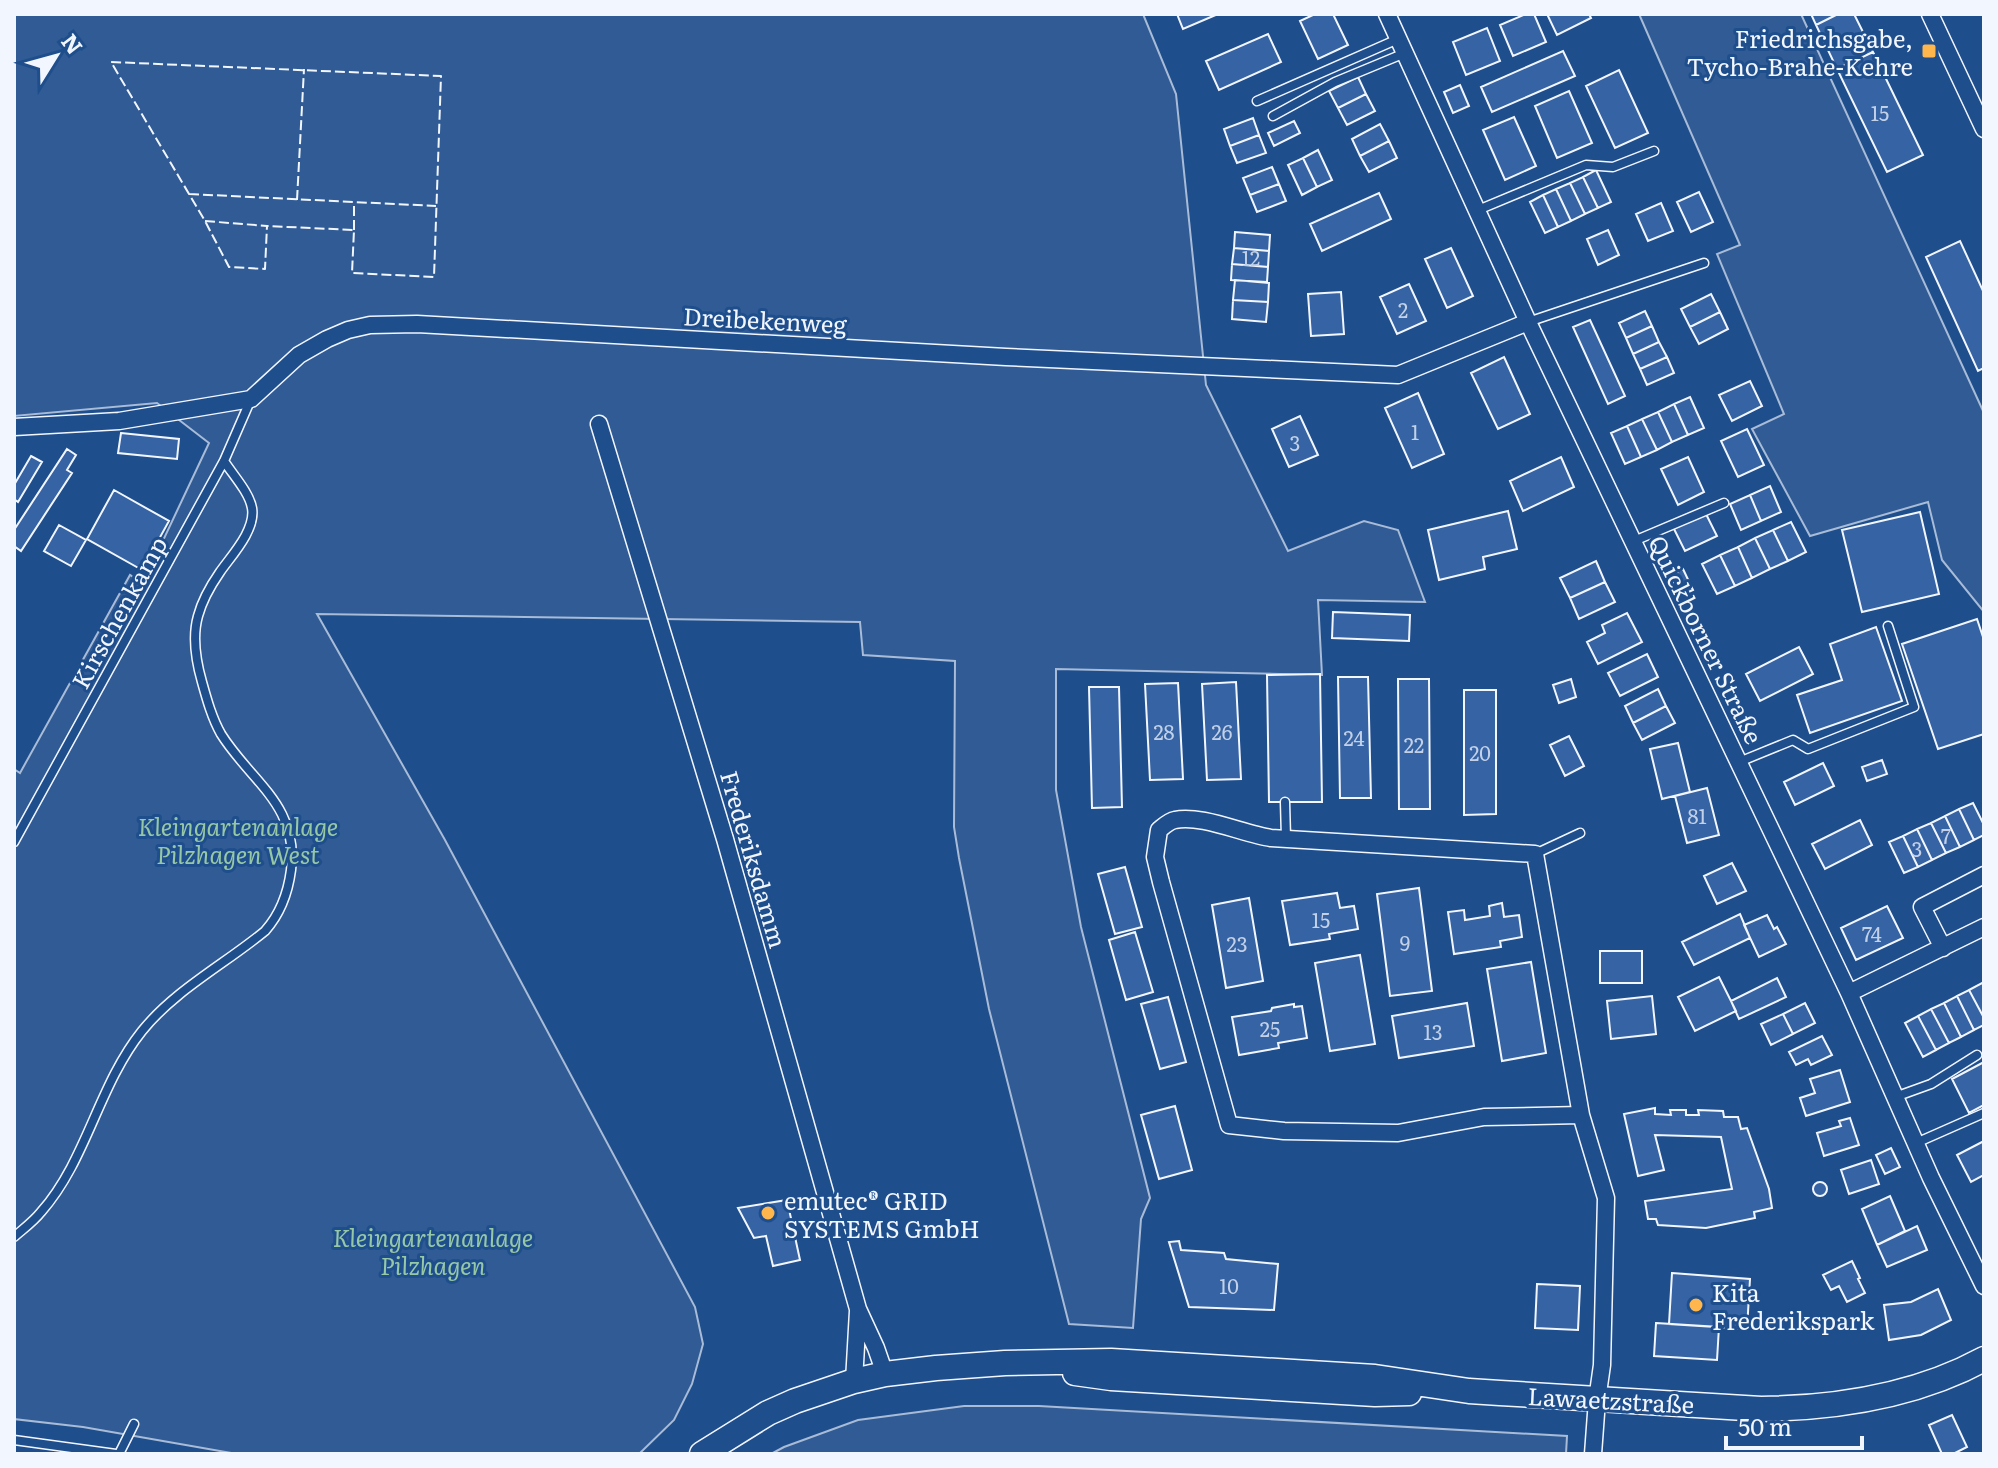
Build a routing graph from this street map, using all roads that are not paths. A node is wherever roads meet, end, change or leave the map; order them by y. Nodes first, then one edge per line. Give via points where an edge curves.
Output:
1 (1387, 14) edge
2 (1930, 14) edge
3 (1401, 46) junction
4 (1257, 101) dead end
5 (1273, 116) dead end
6 (1984, 129) edge
7 (1654, 151) dead end
8 (1477, 211) junction
9 (1704, 263) dead end
10 (1528, 322) junction
11 (251, 399) junction
12 (599, 424) dead end
13 (14, 427) edge
14 (224, 461) junction
15 (1724, 503) dead end
16 (1634, 541) junction
17 (1888, 626) dead end
18 (1739, 762) junction
19 (1285, 802) dead end
20 (1580, 833) dead end
21 (1286, 839) junction
22 (14, 842) edge
23 (1535, 854) junction
24 (1984, 875) edge
25 (1984, 927) edge
26 (1943, 948) junction
27 (1849, 993) junction
28 (1977, 1055) dead end
29 (1895, 1097) junction
30 (1984, 1113) edge
31 (1581, 1115) junction
32 (1915, 1144) junction
33 (14, 1237) edge
34 (1984, 1286) edge
35 (858, 1309) junction
36 (1984, 1359) edge
37 (885, 1374) junction
38 (854, 1381) junction
39 (1597, 1400) junction
40 (134, 1424) dead end
41 (14, 1440) edge
42 (118, 1454) edge
43 (702, 1454) edge
44 (1593, 1454) edge

1 - 3 street, Quickborner Straße
2 - 6 street
3 - 4 lane
3 - 5 lane
3 - 8 street, Quickborner Straße
7 - 8 lane via 1613,167 1586,165
8 - 10 street, Quickborner Straße
9 - 10 lane
10 - 11 street, Dreibekenweg via 1398,375 370,325 299,355
10 - 16 street, Quickborner Straße
11 - 13 street via 119,421
11 - 14 lane, Kirschenkamp
12 - 35 street, Frederiksdamm via 725,839
14 - 22 lane, Kirschenkamp
14 - 33 lane via 252,506 253,517 198,613 197,659 218,727 272,798 292,837 286,896 265,931 142,1031 110,1081 63,1181
15 - 16 lane
16 - 18 street, Quickborner Straße
17 - 18 lane via 1914,707 1808,749 1793,740
18 - 27 street, Quickborner Straße
19 - 21 lane
20 - 23 lane
21 - 23 street
21 - 31 street via 1254,836 1192,818 1171,820 1159,830 1155,857 1229,1125 1398,1133 1484,1117
23 - 31 street
24 - 26 street via 1922,907
25 - 26 street
26 - 27 street
27 - 29 street, Quickborner Straße
28 - 29 lane via 1931,1084
29 - 32 street, Quickborner Straße
30 - 32 lane
31 - 39 street via 1606,1198
32 - 34 street, Quickborner Straße
35 - 37 street, Frederiksdamm
35 - 38 street, Frederiksdamm
36 - 39 street, Lawaetzstraße via 1938,1380 1833,1405 1761,1409
37 - 38 street, Lawaetzstraße
37 - 39 street, Lawaetzstraße via 1005,1363 1111,1378 1375,1394 1469,1391
38 - 43 street, Lawaetzstraße via 768,1413
39 - 44 street
40 - 42 lane
41 - 42 lane

